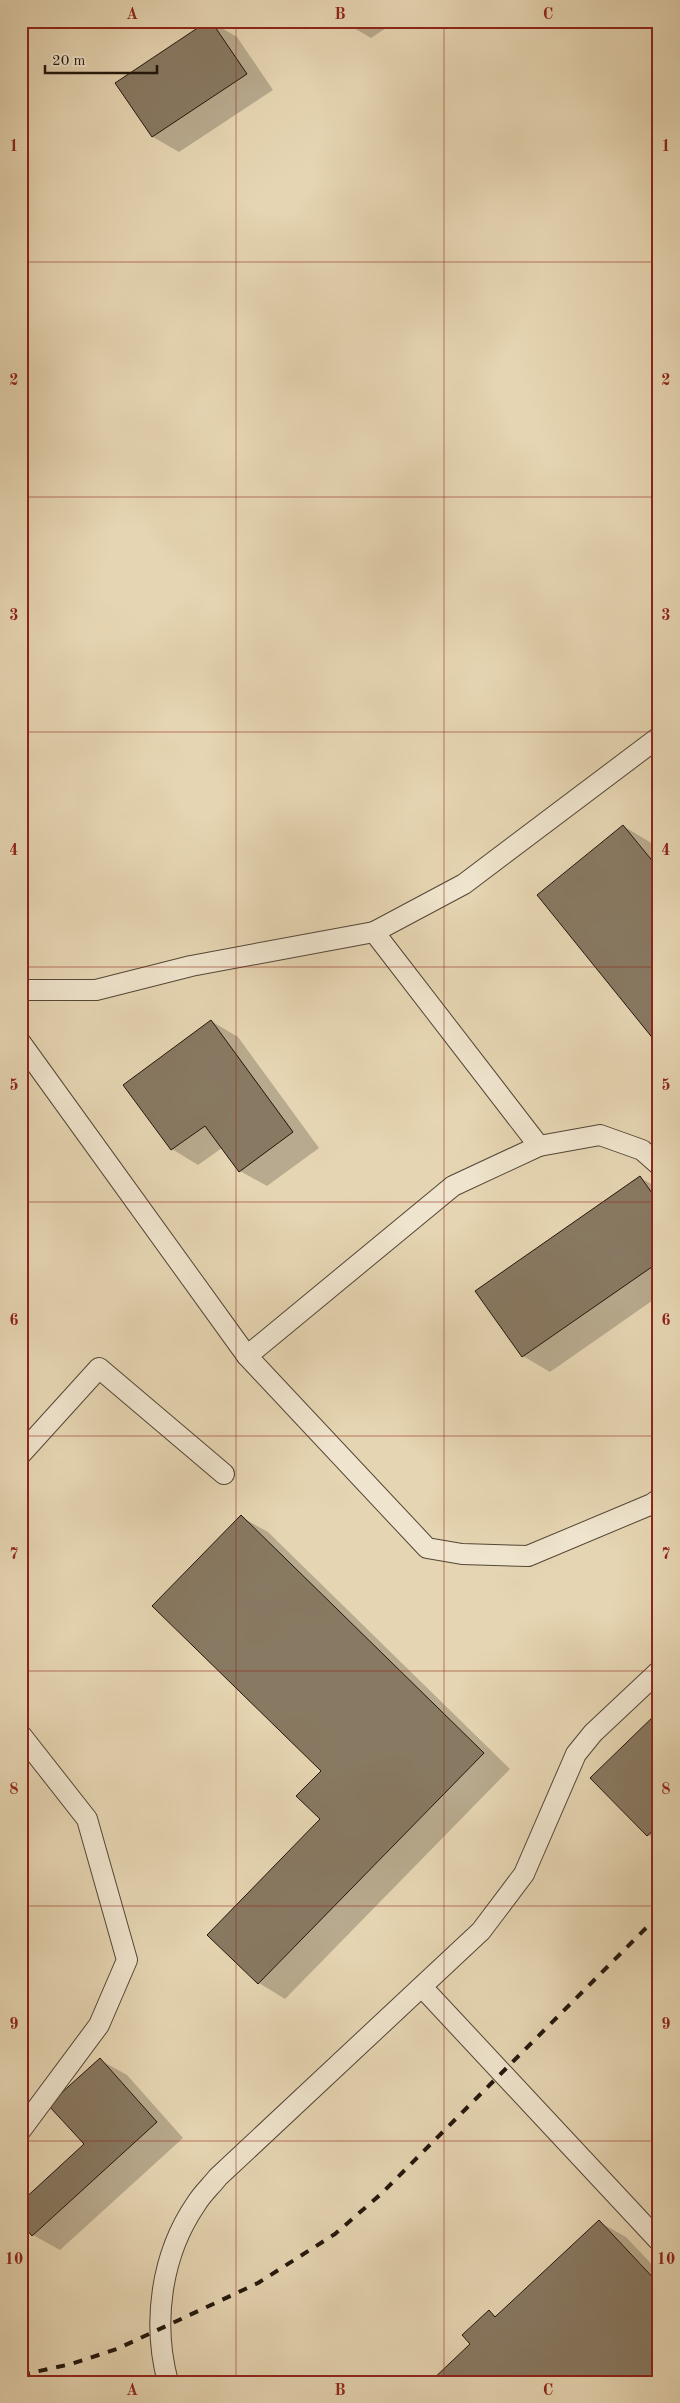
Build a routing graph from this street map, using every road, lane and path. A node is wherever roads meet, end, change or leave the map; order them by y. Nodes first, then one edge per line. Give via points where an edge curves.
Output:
1 (659, 737) edge
2 (374, 932) junction
3 (21, 990) edge
4 (21, 1043) edge
5 (539, 1146) junction
6 (659, 1165) edge
7 (247, 1356) junction
8 (21, 1454) edge
9 (224, 1474) dead end
10 (659, 1498) edge
11 (659, 1671) edge
12 (21, 1735) edge
13 (422, 1987) junction
14 (21, 2130) edge
15 (659, 2241) edge
16 (168, 2382) edge

1 - 2 lane via 464,884
2 - 3 lane via 191,966 96,990
2 - 5 lane
4 - 7 lane
5 - 6 lane via 600,1135 642,1150
5 - 7 lane via 453,1186
7 - 10 lane via 427,1548 462,1554 528,1556 652,1504
8 - 9 lane via 99,1368
11 - 13 lane via 593,1733 576,1754 524,1874 481,1931
12 - 14 lane via 87,1819 127,1960 99,2025
13 - 15 lane
13 - 16 lane via 218,2177 196,2203 182,2227 162,2292 159,2330

